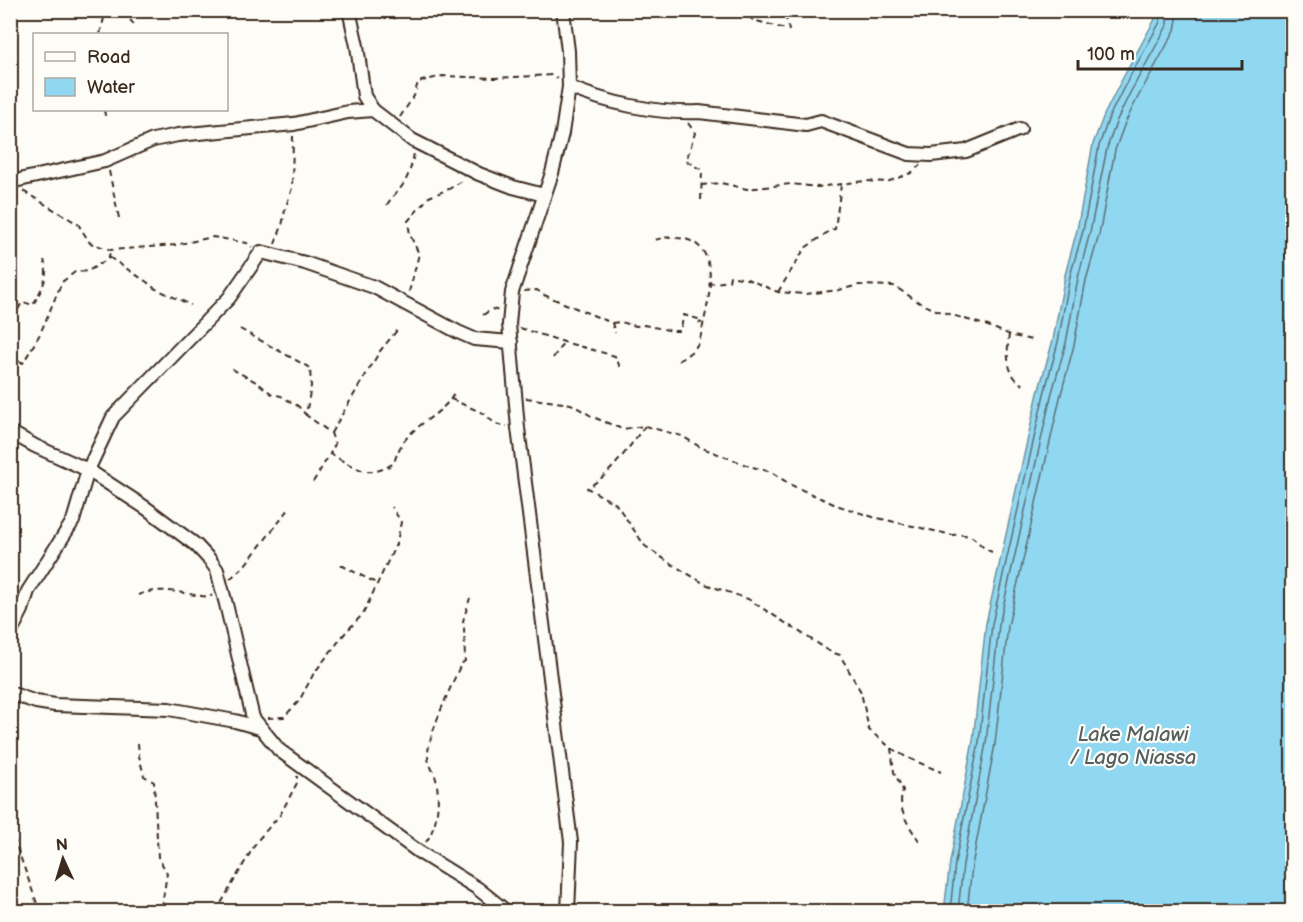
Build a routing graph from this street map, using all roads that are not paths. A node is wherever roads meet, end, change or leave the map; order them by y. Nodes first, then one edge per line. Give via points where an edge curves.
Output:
1 (349, 10) edge
2 (563, 10) edge
3 (569, 87) junction
4 (373, 110) junction
5 (1020, 129) dead end
6 (15, 185) edge
7 (544, 195) junction
8 (511, 342) junction
9 (10, 432) edge
10 (88, 470) junction
11 (10, 634) edge
12 (16, 694) edge
13 (257, 723) junction
14 (507, 912) edge
15 (568, 912) edge

1 - 4 street via 363,96
2 - 3 street
3 - 5 street via 601,99 681,113 806,125 821,121 909,154 966,151
3 - 7 street via 562,133
4 - 6 street via 348,111 294,124 153,140 105,161
4 - 7 street via 412,140 479,174
7 - 8 street via 512,292
8 - 10 street via 474,339 374,287 261,252 229,298 113,417
8 - 15 street via 518,428 571,842
9 - 10 street
10 - 11 street via 73,521 28,591
10 - 13 street via 196,545 217,570
12 - 13 street via 55,705 169,709
13 - 14 street via 279,750

